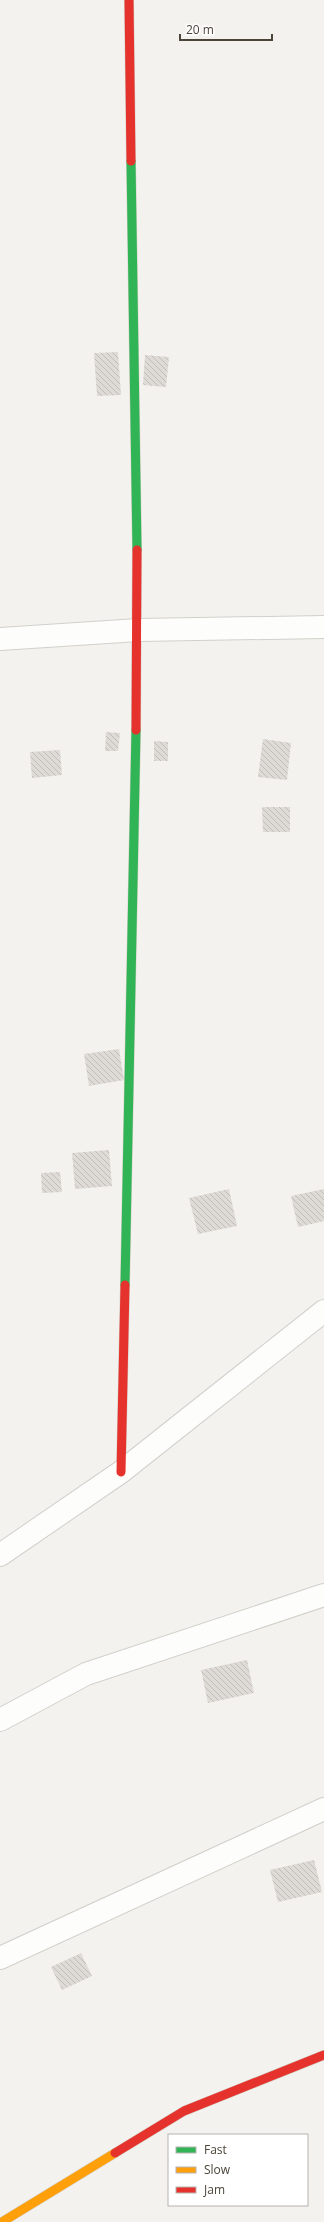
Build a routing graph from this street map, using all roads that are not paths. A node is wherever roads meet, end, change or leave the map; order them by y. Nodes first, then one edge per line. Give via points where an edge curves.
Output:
1 (129, 0) edge
2 (324, 628) edge
3 (138, 630) junction
4 (0, 639) edge
5 (324, 1311) edge
6 (121, 1472) junction
7 (0, 1555) edge
8 (324, 1595) edge
9 (0, 1720) edge
10 (324, 1809) edge
11 (0, 1958) edge
12 (324, 2055) edge
13 (2, 2222) edge

1 - 3 street
2 - 3 street
3 - 4 street
3 - 6 street
5 - 6 street
6 - 7 street
8 - 9 street via 86,1674
10 - 11 street
12 - 13 street via 184,2111

